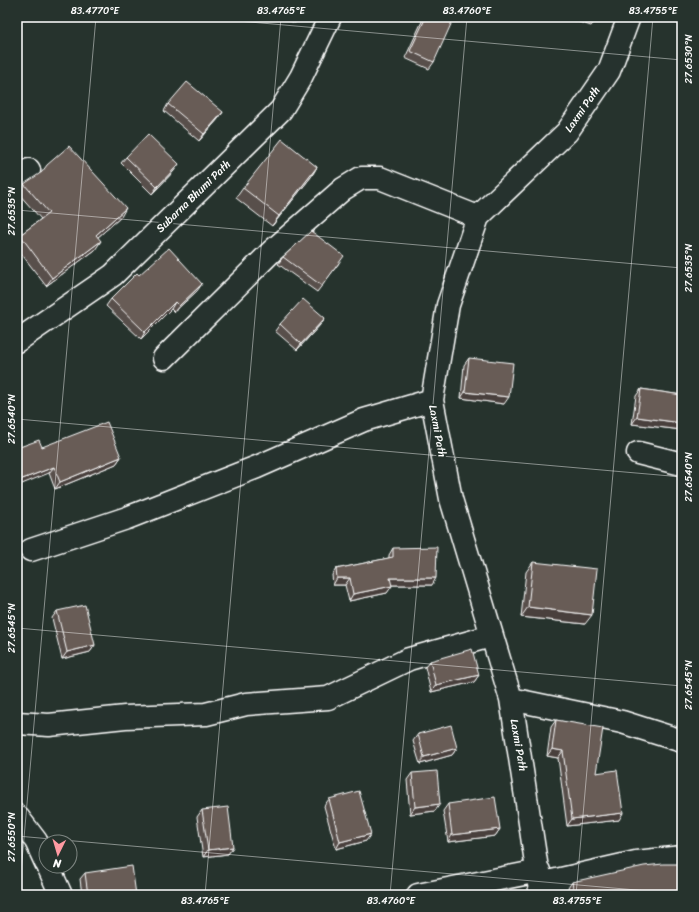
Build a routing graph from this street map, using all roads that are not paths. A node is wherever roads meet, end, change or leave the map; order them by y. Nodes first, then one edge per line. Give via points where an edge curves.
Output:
1 (330, 17) edge
2 (629, 17) edge
3 (478, 217) junction
4 (17, 341) edge
5 (164, 358) dead end
6 (432, 400) junction
7 (638, 453) dead end
8 (682, 464) edge
9 (31, 550) dead end
10 (491, 636) junction
11 (511, 699) junction
12 (17, 723) edge
13 (682, 741) edge
14 (17, 816) edge
15 (38, 845) edge
16 (682, 857) edge
17 (52, 874) edge
18 (540, 884) edge
19 (61, 895) edge
20 (418, 895) edge

1 - 4 street, Subarna Bhumi Path via 301,77 281,110 113,275
2 - 3 street, Laxmi Path via 609,71 567,132
3 - 5 street via 380,178 361,178 343,189 272,251
3 - 6 street, Laxmi Path via 448,305
6 - 9 street via 364,420 257,467 141,512
6 - 10 street, Laxmi Path via 452,499
7 - 8 street
10 - 11 street, Laxmi Path
10 - 12 street via 409,659 328,698 246,704 206,714 125,717 49,725
11 - 13 street via 622,722
11 - 18 street, Laxmi Path
14 - 15 street
16 - 18 street via 636,862
17 - 19 street
18 - 20 street

